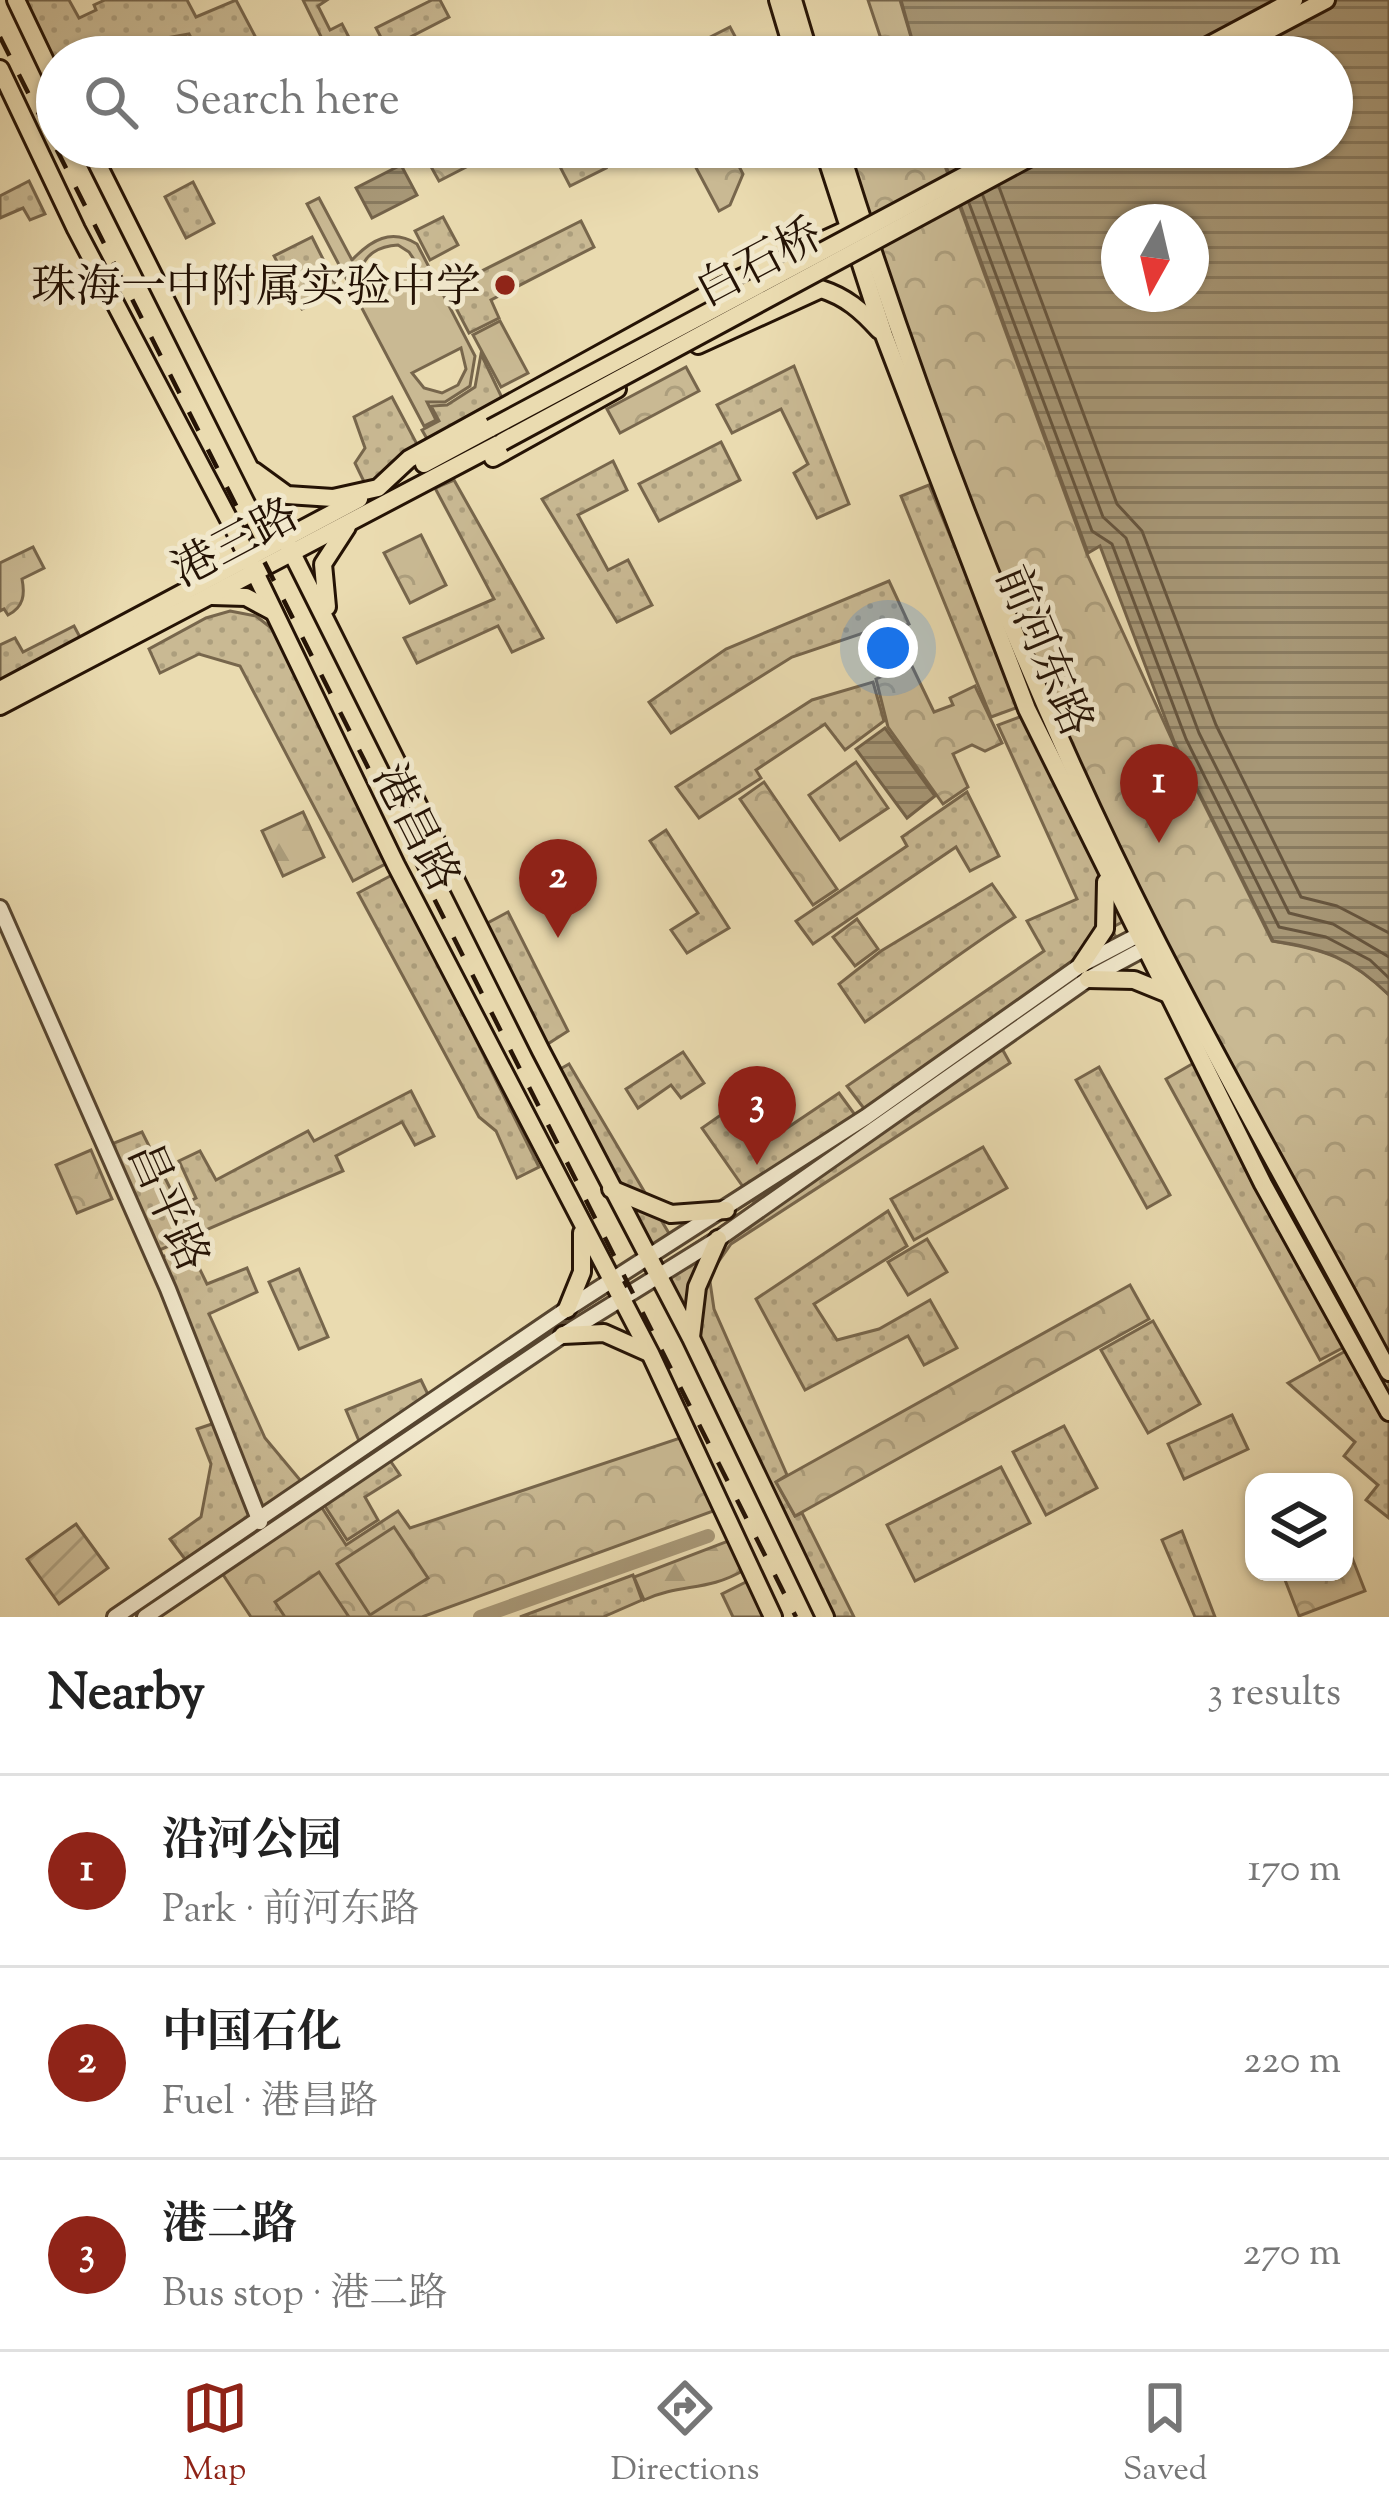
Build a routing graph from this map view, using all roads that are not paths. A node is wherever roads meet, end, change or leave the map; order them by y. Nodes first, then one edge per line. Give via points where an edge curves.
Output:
1 (16, 0) edge
2 (778, 0) edge
3 (793, 0) edge
4 (1294, 0) edge
5 (1326, 0) edge
6 (789, 36) edge
7 (804, 36) edge
8 (1226, 36) edge
9 (1258, 36) edge
10 (36, 42) edge
11 (0, 69) edge
12 (36, 145) edge
13 (47, 168) edge
14 (99, 168) edge
15 (829, 168) edge
16 (845, 168) edge
17 (980, 168) edge
18 (1009, 168) edge
19 (848, 229) junction
20 (884, 334) junction
21 (497, 435) junction
22 (250, 467) junction
23 (383, 495) junction
24 (355, 518) junction
25 (289, 545) junction
26 (251, 565) junction
27 (200, 600) junction
28 (274, 613) junction
29 (332, 632) junction
30 (0, 690) edge
31 (0, 706) edge
32 (1105, 869) junction
33 (0, 908) edge
34 (1147, 939) junction
35 (1084, 972) junction
36 (1167, 993) junction
37 (610, 1188) junction
38 (726, 1210) junction
39 (582, 1226) junction
40 (718, 1239) junction
41 (648, 1257) junction
42 (659, 1276) junction
43 (611, 1281) junction
44 (621, 1300) junction
45 (567, 1309) junction
46 (563, 1335) junction
47 (691, 1338) junction
48 (650, 1353) junction
49 (1389, 1372) edge
50 (1389, 1412) edge
51 (259, 1519) junction
52 (266, 1535) junction
53 (115, 1617) edge
54 (145, 1617) edge
55 (773, 1617) edge
56 (825, 1617) edge

1 - 10 main road
2 - 6 main road
3 - 7 main road
4 - 8 main road
5 - 9 main road
11 - 12 main road, 港昌路
13 - 26 main road, 港昌路
14 - 22 main road, 港昌路
15 - 19 main road, 前河东路
16 - 34 main road, 前河东路 via 932,425
17 - 21 main road, 白石桥, bridge
18 - 21 main road, 白石桥, bridge
19 - 20 main road, 前河东路
19 - 23 main road via 723,286 409,459
20 - 23 main road via 839,295 803,294 473,469
20 - 32 main road, 前河东路 via 1027,709
21 - 23 main road
22 - 23 main road via 287,495 310,500
22 - 25 main road, 港昌路
23 - 24 main road, 港三路
23 - 25 main road
24 - 25 main road, 港三路
24 - 29 main road via 323,564
25 - 26 main road, 港三路
25 - 29 main road, 港昌路
26 - 27 main road, 港三路
26 - 28 main road, 港昌路
26 - 30 main road
27 - 28 main road via 235,595
27 - 31 main road, 港三路
28 - 39 main road, 港昌路
29 - 37 main road, 港昌路
32 - 34 main road, 前河东路
32 - 35 main road via 1106,929
33 - 51 street, 昌平路
34 - 35 street
34 - 36 main road, 前河东路
34 - 49 main road, 前河东路
35 - 36 main road
35 - 38 street
35 - 40 street
36 - 50 main road, 前河东路
37 - 38 main road via 670,1214
37 - 41 main road, 港昌路
38 - 41 street
39 - 43 main road, 港昌路
39 - 45 main road via 582,1272
40 - 42 street
40 - 47 main road via 697,1287
41 - 42 main road, 港昌路
41 - 43 street
42 - 44 street
42 - 47 main road, 港昌路
43 - 44 main road, 港昌路
43 - 45 street
44 - 46 street
44 - 48 main road, 港昌路
45 - 51 street
46 - 48 main road via 604,1334
46 - 52 street
47 - 56 main road, 港昌路
48 - 55 main road, 港昌路
51 - 52 street, 昌平路
51 - 53 street
52 - 54 street

